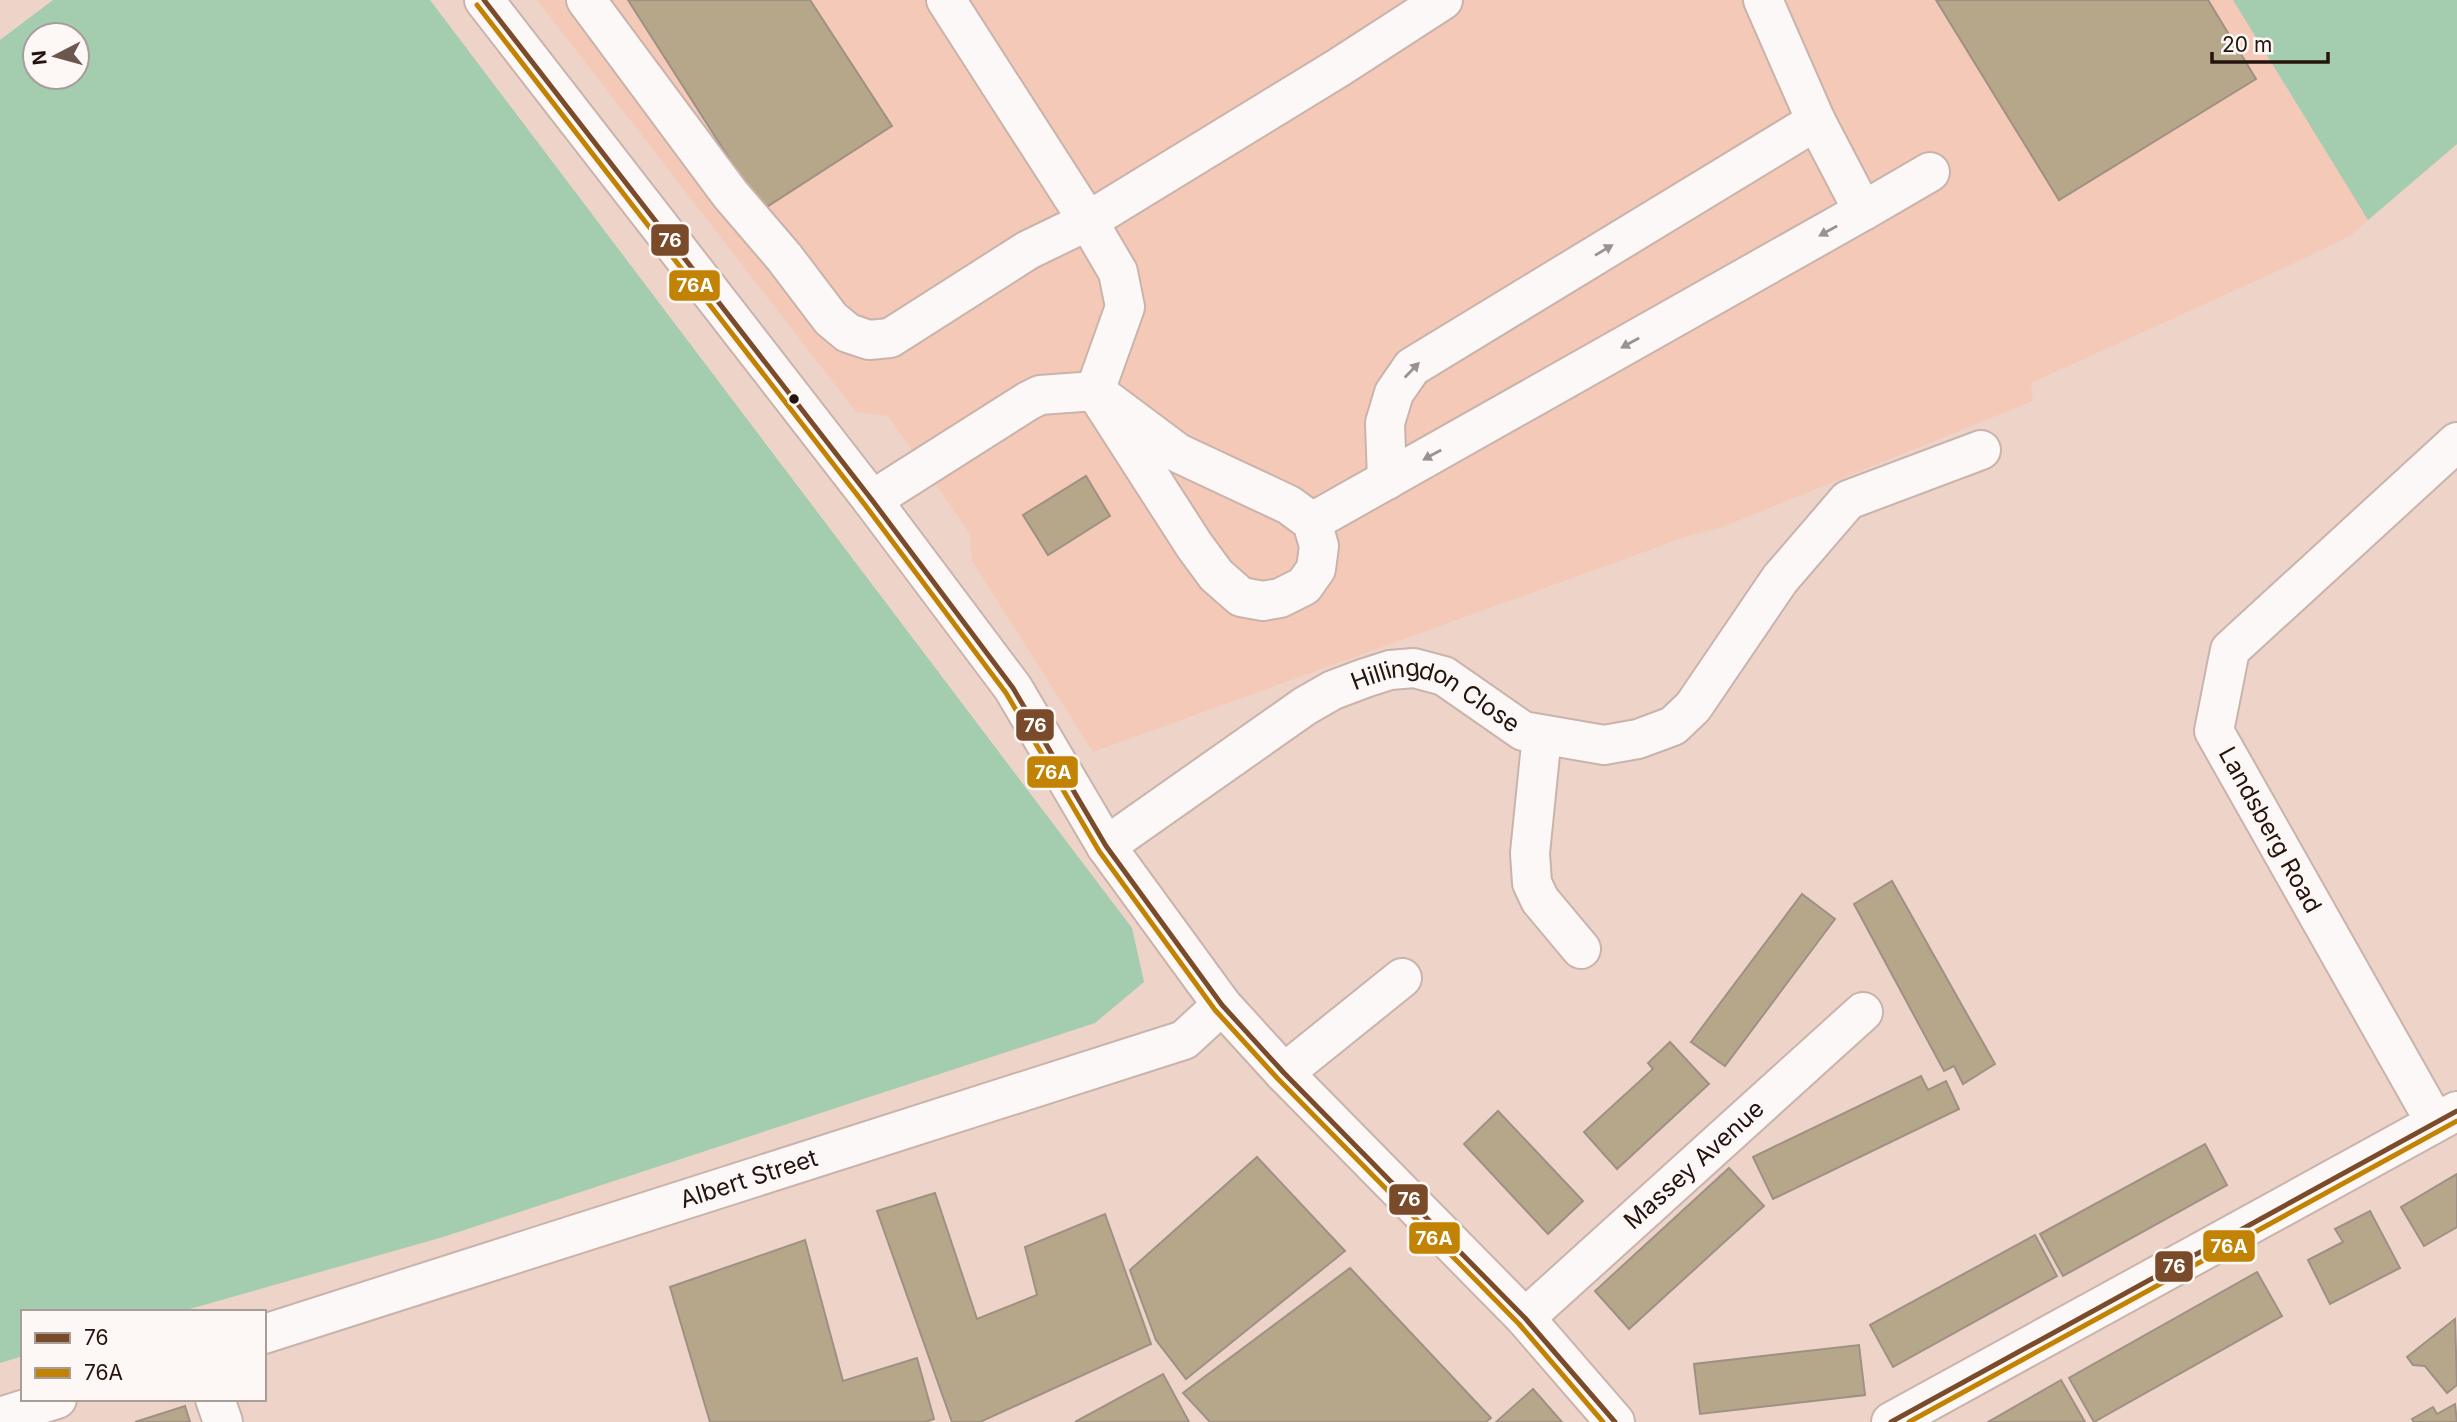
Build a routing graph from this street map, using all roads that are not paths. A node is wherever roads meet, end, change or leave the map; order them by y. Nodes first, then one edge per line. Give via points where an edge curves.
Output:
1 (484, 0) edge
2 (586, 0) edge
3 (946, 0) edge
4 (1443, 0) edge
5 (1763, 0) edge
6 (1816, 121) junction
7 (1930, 172) dead end
8 (1863, 211) junction
9 (1088, 221) junction
10 (1095, 391) junction
11 (1981, 450) dead end
12 (2452, 458) edge
13 (1387, 480) junction
14 (872, 499) junction
15 (1312, 522) junction
16 (1542, 735) junction
17 (1106, 846) junction
18 (1581, 949) dead end
19 (1402, 978) dead end
20 (1222, 1004) junction
21 (1863, 1012) dead end
22 (1284, 1073) junction
23 (2446, 1117) edge
24 (1525, 1318) junction
25 (266, 1333) edge
26 (51, 1401) edge
27 (216, 1401) edge
28 (0, 1417) edge
29 (223, 1422) edge
30 (1615, 1422) edge
31 (1891, 1422) edge

1 - 14 street
2 - 9 street via 730,194 831,319 848,333 869,340 890,338 1028,250
3 - 9 street
4 - 9 street
5 - 6 street
6 - 8 street
13 -> 6 street via 1385,423 1394,393 1412,367
7 - 8 street
8 -> 13 street
9 - 10 street via 1118,272 1125,307
10 - 14 street via 1040,395
10 - 15 street via 1178,453 1289,505
10 - 15 street via 1194,545 1216,575 1241,597 1263,601 1304,586 1316,569 1319,546
11 - 16 street, Hillingdon Close via 1849,500 1780,579 1693,707 1673,726 1604,745
12 - 23 street, Landsberg Road via 2230,650 2214,731
13 - 15 street
14 - 17 street via 1013,688
16 - 17 street, Hillingdon Close via 1523,731 1444,676 1414,668 1391,670 1333,690 1306,706
16 - 18 street via 1530,853 1532,883 1540,900
17 - 20 street
19 - 22 street
20 - 22 street
20 - 25 street, Albert Street via 1184,1040
21 - 24 street, Massey Avenue
22 - 24 street
23 - 31 street
24 - 30 street
26 - 28 street
27 - 29 street

